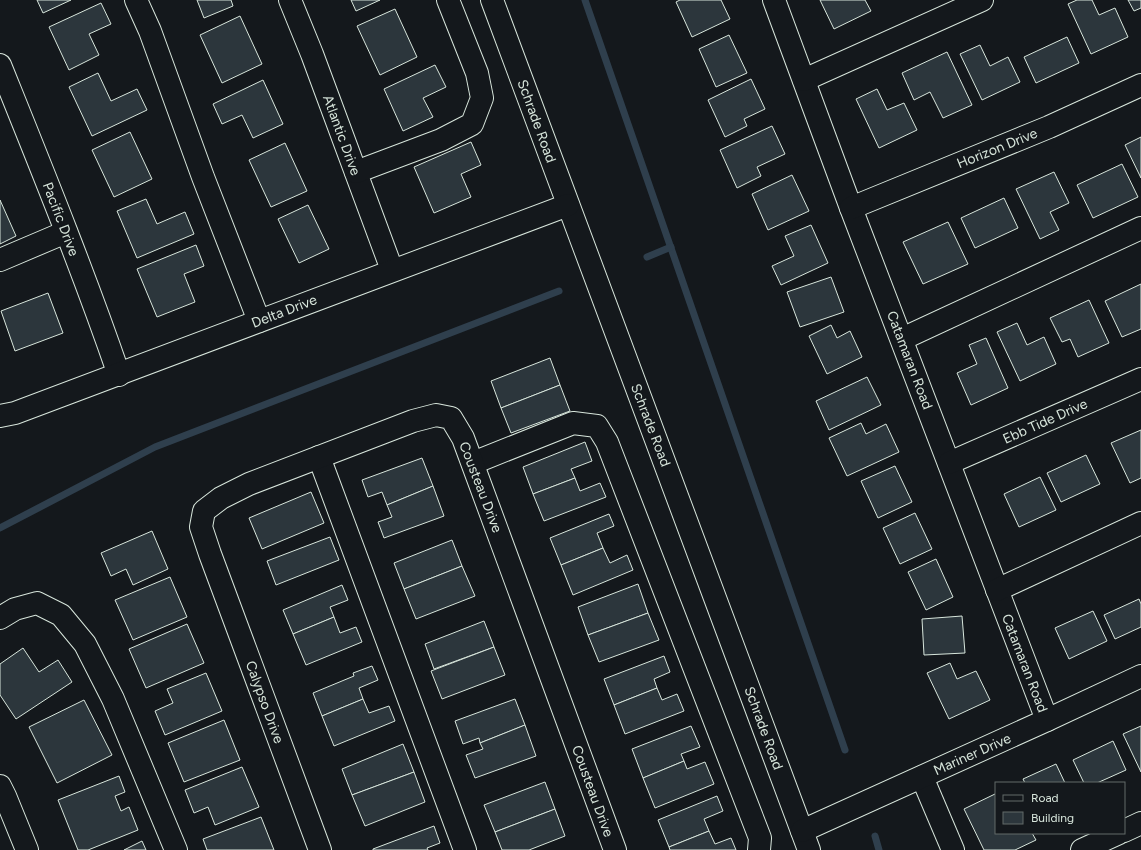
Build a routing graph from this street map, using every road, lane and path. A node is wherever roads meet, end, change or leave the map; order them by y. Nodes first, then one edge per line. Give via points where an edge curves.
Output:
1 (136, 0) edge
2 (290, 0) edge
3 (448, 0) edge
4 (492, 0) edge
5 (774, 0) edge
6 (982, 0) edge
7 (0, 64) edge
8 (804, 80) junction
9 (1141, 85) edge
10 (356, 172) junction
11 (568, 205) junction
12 (851, 208) junction
13 (1141, 228) edge
14 (66, 232) junction
15 (0, 260) edge
16 (392, 270) junction
17 (259, 321) junction
18 (902, 339) junction
19 (119, 374) junction
20 (1141, 379) edge
21 (0, 416) edge
22 (319, 457) junction
23 (472, 463) junction
24 (949, 463) junction
25 (1141, 524) edge
26 (210, 554) joint
27 (997, 590) junction
28 (0, 618) edge
29 (1141, 676) edge
30 (1047, 720) junction
31 (922, 777) junction
32 (0, 786) edge
33 (1141, 823) edge
34 (1125, 831) edge
35 (1117, 834) edge
36 (805, 841) edge
37 (27, 850) edge
38 (176, 850) edge
39 (320, 850) edge
40 (465, 850) edge
41 (615, 850) edge
42 (759, 850) edge
43 (953, 850) edge
44 (1082, 850) edge

1 - 17 street
2 - 10 street, Atlantic Drive
3 - 10 street via 477,73 482,98 472,124 441,140
4 - 11 street, Schrade Road
5 - 8 street, Catamaran Road
6 - 8 street
7 - 14 street, Pacific Drive
8 - 12 street, Catamaran Road
9 - 12 street, Horizon Drive
10 - 16 street, Atlantic Drive
11 - 16 street, Delta Drive
11 - 36 street, Schrade Road
12 - 18 street, Catamaran Road
13 - 18 street
14 - 15 street
14 - 19 street, Pacific Drive
16 - 17 street, Delta Drive
17 - 19 street, Delta Drive
18 - 24 street, Catamaran Road
19 - 21 street, Delta Drive
20 - 24 street, Ebb Tide Drive
22 - 23 street, Cousteau Drive via 413,421 436,415 450,418 463,438
22 - 26 street, Cousteau Drive via 235,491 204,511 201,527
22 - 40 street
23 - 41 street, Cousteau Drive
23 - 42 street via 573,423 597,426 607,442 758,831
24 - 27 street, Catamaran Road
25 - 27 street
26 - 39 street, Calypso Drive
27 - 30 street, Catamaran Road
28 - 38 street via 14,609 37,603 61,615 85,644 113,699
29 - 30 street, Mariner Drive
30 - 31 street, Mariner Drive
31 - 36 street, Mariner Drive
31 - 43 street
32 - 37 street
33 - 34 street
35 - 44 street

